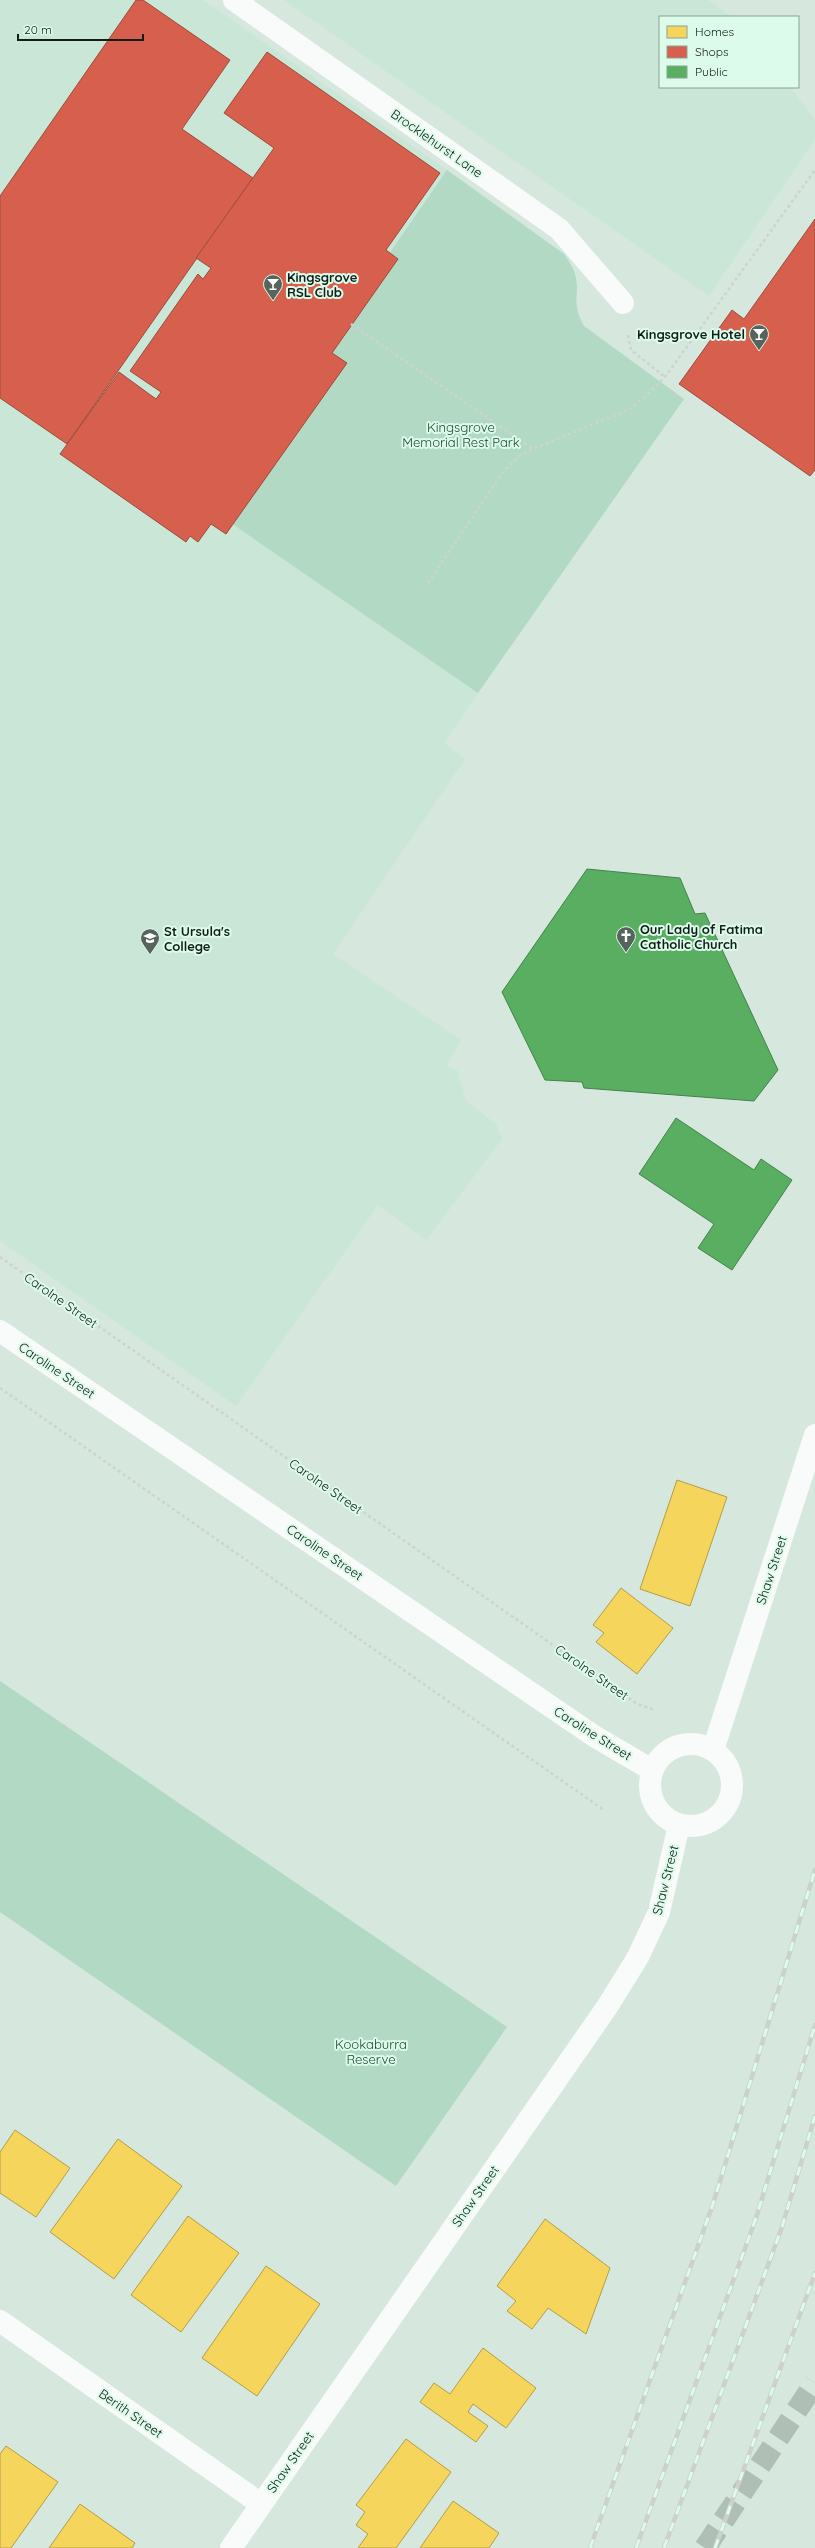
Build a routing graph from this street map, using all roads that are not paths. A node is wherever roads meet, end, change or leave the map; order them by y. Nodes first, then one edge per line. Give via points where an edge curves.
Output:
1 (234, 0) edge
2 (623, 303) road end
3 (0, 1330) edge
4 (815, 1435) edge
5 (713, 1750) junction
6 (652, 1770) junction
7 (679, 1825) junction
8 (0, 2321) edge
9 (261, 2504) junction
10 (231, 2548) edge

1 - 2 street, Brocklehurst Lane via 560,229
3 - 6 street, Caroline Street via 594,1736
4 - 5 street, Shaw Street
5 - 6 street via 696,1744 678,1746 667,1751
5 - 7 street via 723,1759 732,1783 731,1796 726,1808 705,1824
6 - 7 street via 649,1783 654,1803 666,1819
7 - 9 street, Shaw Street via 659,1912 638,1957 611,2001
8 - 9 street, Berith Street
9 - 10 street, Shaw Street

